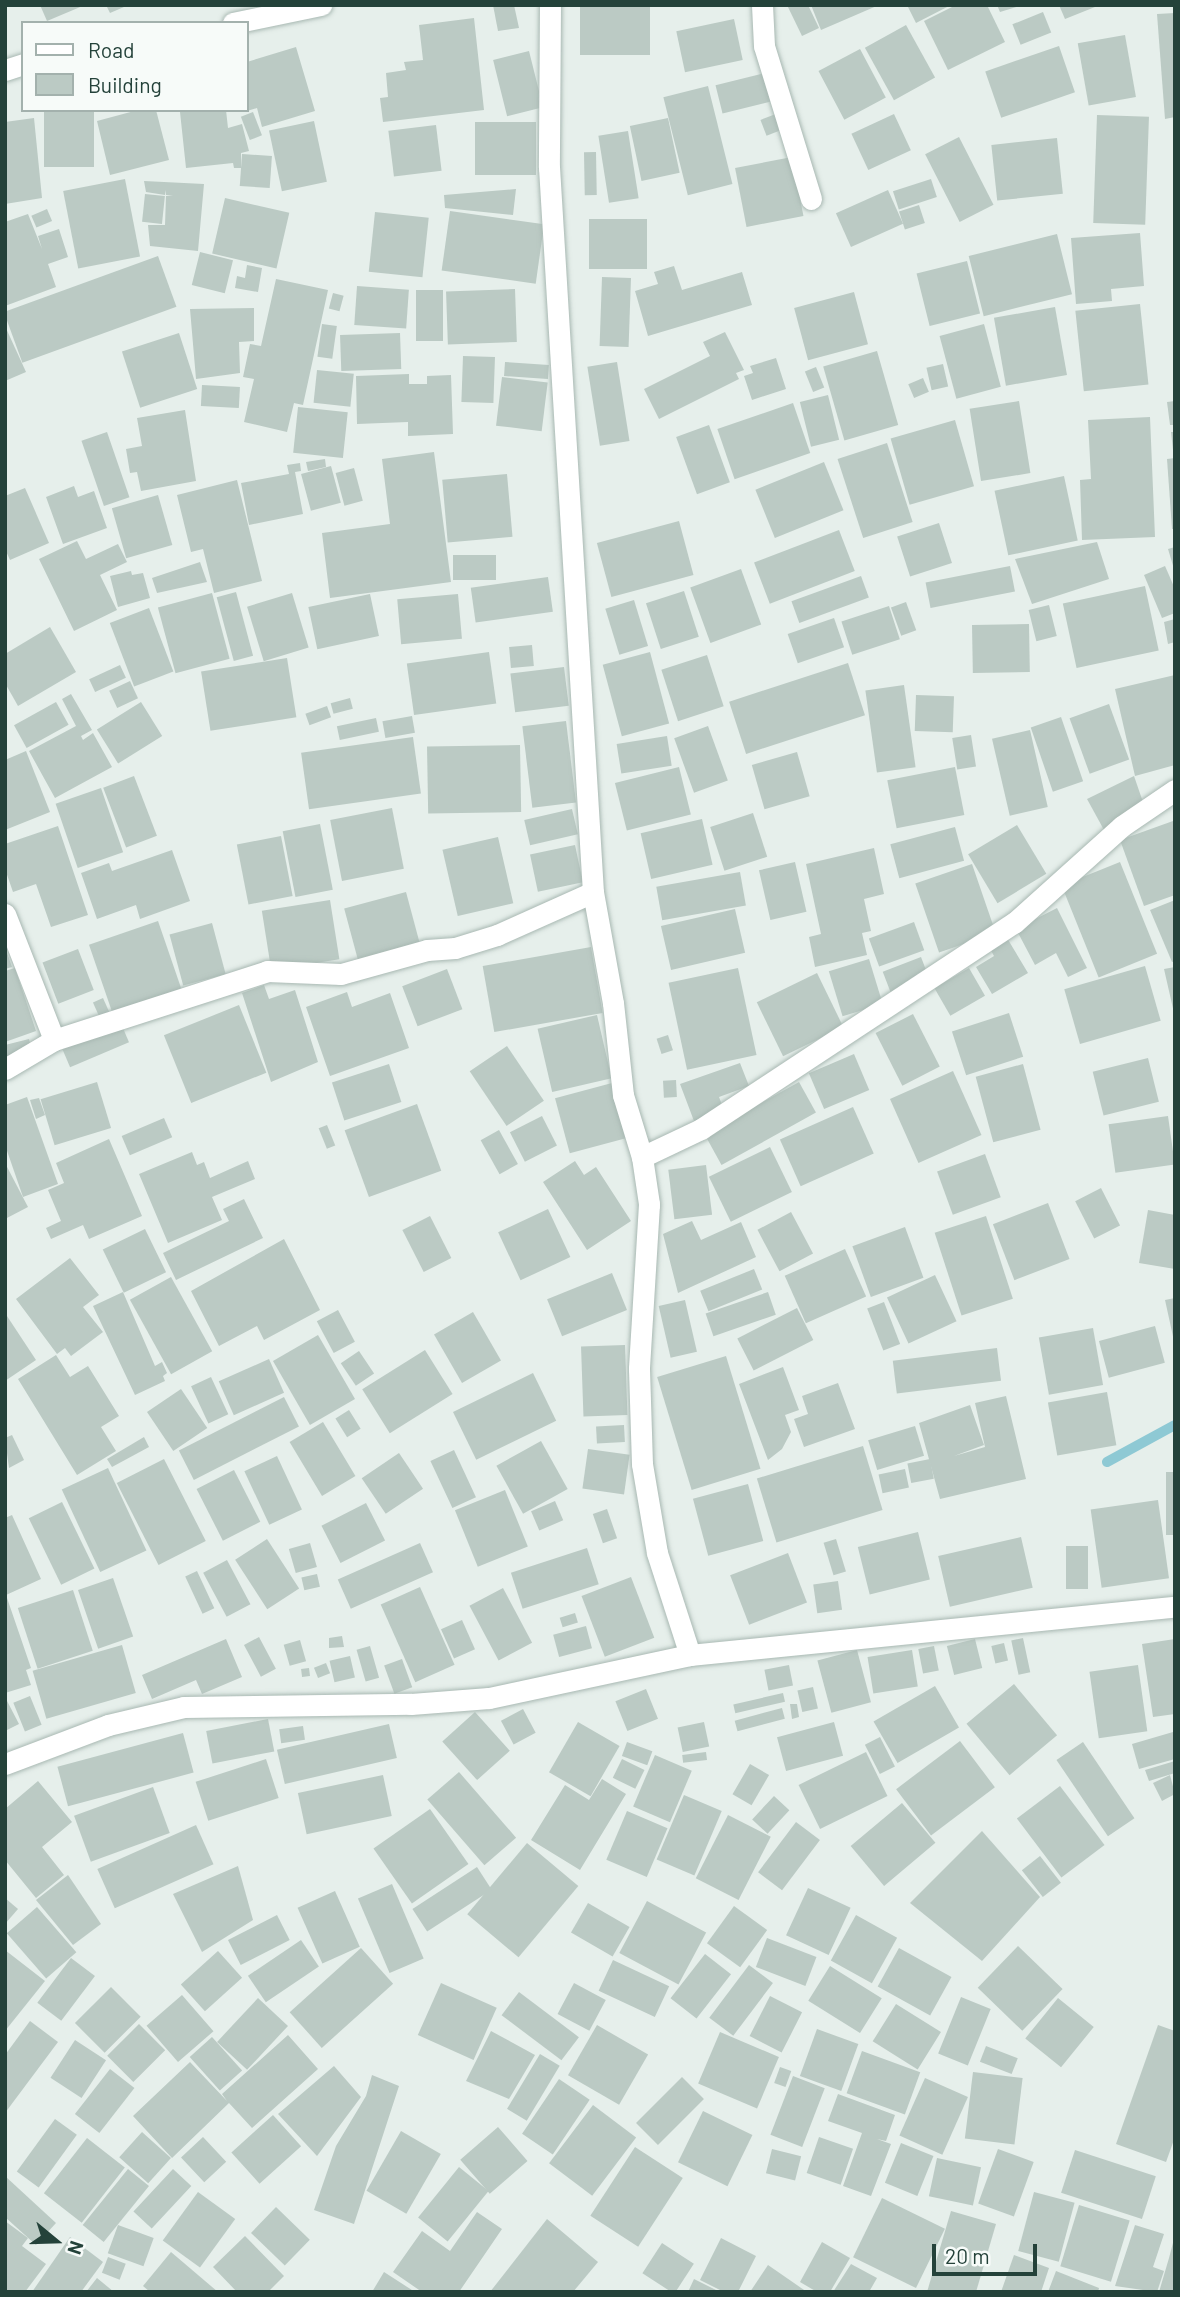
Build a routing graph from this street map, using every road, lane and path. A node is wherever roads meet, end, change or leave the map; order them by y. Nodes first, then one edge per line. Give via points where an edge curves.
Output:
1 (321, 5) edge
2 (550, 5) edge
3 (762, 5) edge
4 (243, 21) edge
5 (811, 199) dead end
6 (1175, 790) edge
7 (593, 892) junction
8 (5, 914) edge
9 (54, 1040) junction
10 (5, 1069) edge
11 (642, 1157) junction
12 (1175, 1607) edge
13 (690, 1655) junction
14 (5, 1764) edge

1 - 4 street
2 - 7 street via 549,167
3 - 5 street via 764,46
6 - 11 street via 1122,826 1014,923 701,1129
7 - 9 street via 497,935 455,948 427,950 341,974 267,971
7 - 11 street via 613,1003 623,1095
8 - 9 street
9 - 10 street
11 - 13 street via 649,1204 639,1369 642,1464 657,1553
12 - 13 street
13 - 14 street via 489,1698 411,1704 184,1707 108,1725

